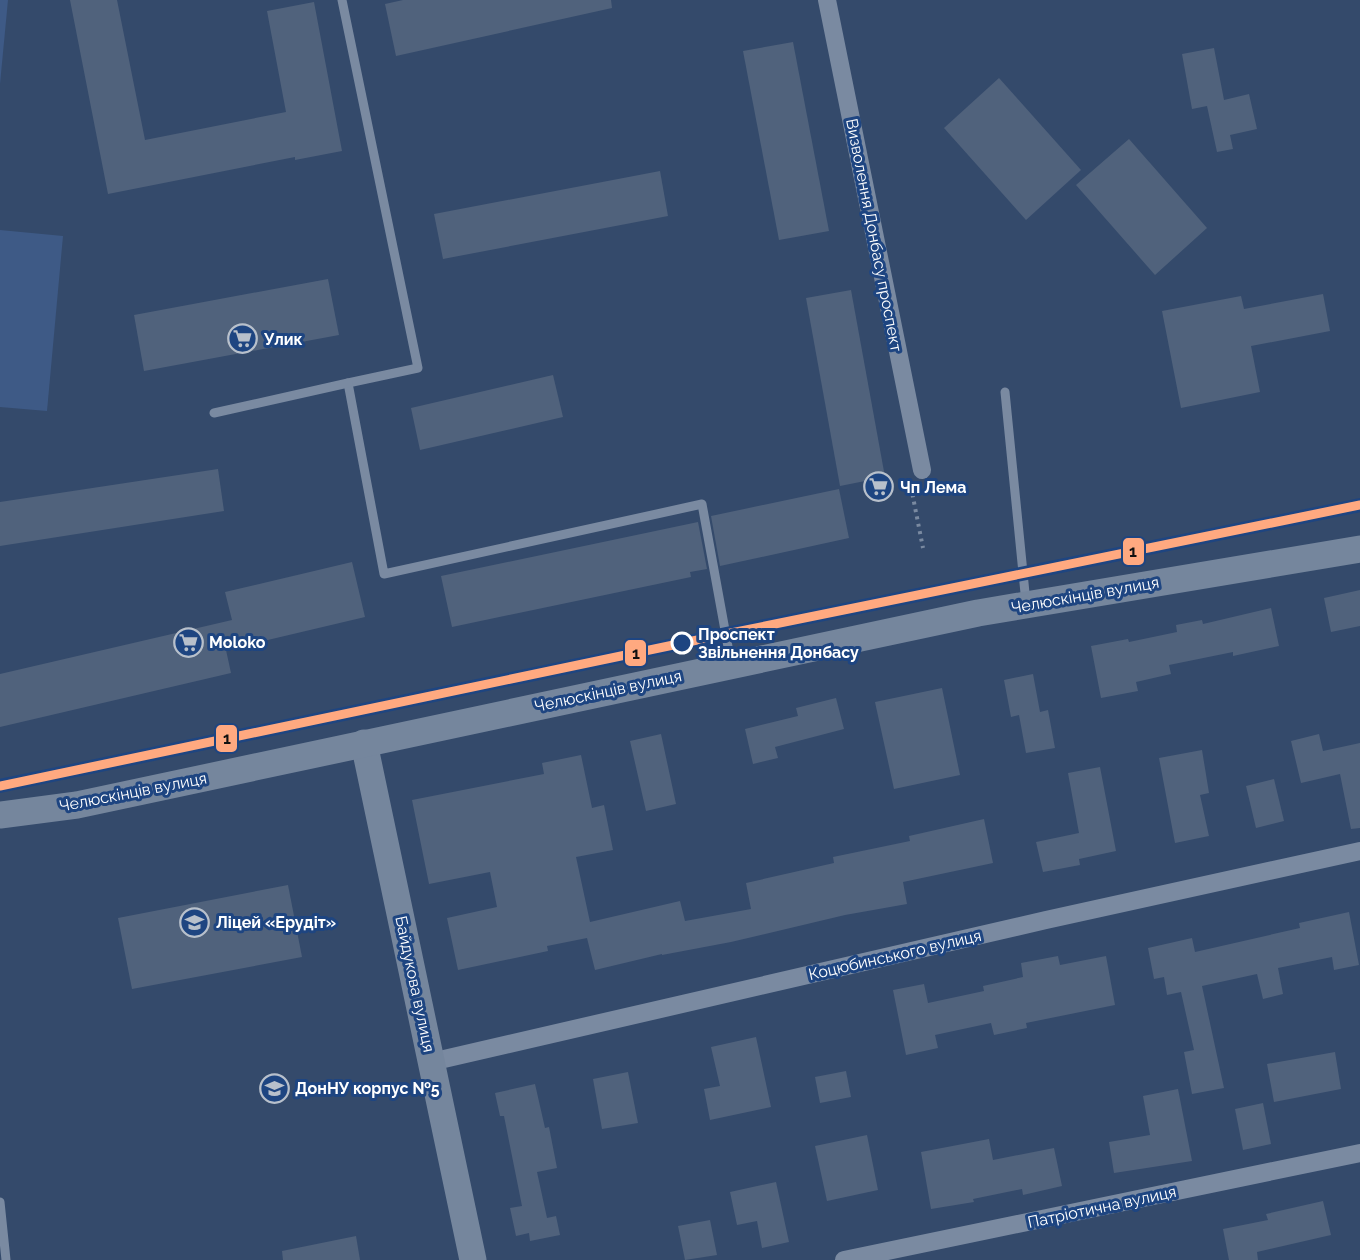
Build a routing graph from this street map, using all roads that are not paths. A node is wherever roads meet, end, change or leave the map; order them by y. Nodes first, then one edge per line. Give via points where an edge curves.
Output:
1 (342, 0) edge
2 (827, 0) edge
3 (348, 383) junction
4 (1005, 392) dead end
5 (214, 413) dead end
6 (922, 470) dead end
7 (1360, 549) edge
8 (1026, 605) junction
9 (732, 665) junction
10 (364, 743) junction
11 (0, 815) edge
12 (1360, 851) edge
13 (431, 1062) junction
14 (1360, 1153) edge
15 (0, 1202) edge
16 (6, 1260) edge
17 (473, 1260) edge
18 (844, 1260) edge

1 - 3 lane via 418,368
2 - 6 street, Визволення Донбасу проспект
3 - 5 lane
3 - 9 lane via 384,574 702,504
4 - 8 lane
7 - 8 main road, Челюскінців вулиця
8 - 9 main road, Челюскінців вулиця
9 - 10 main road, Челюскінців вулиця
10 - 11 main road, Челюскінців вулиця via 78,805
10 - 13 main road, Байдукова вулиця
12 - 13 street, Коцюбинського вулиця
13 - 17 main road, Байдукова вулиця
14 - 18 street, Патріотична вулиця
15 - 16 lane

